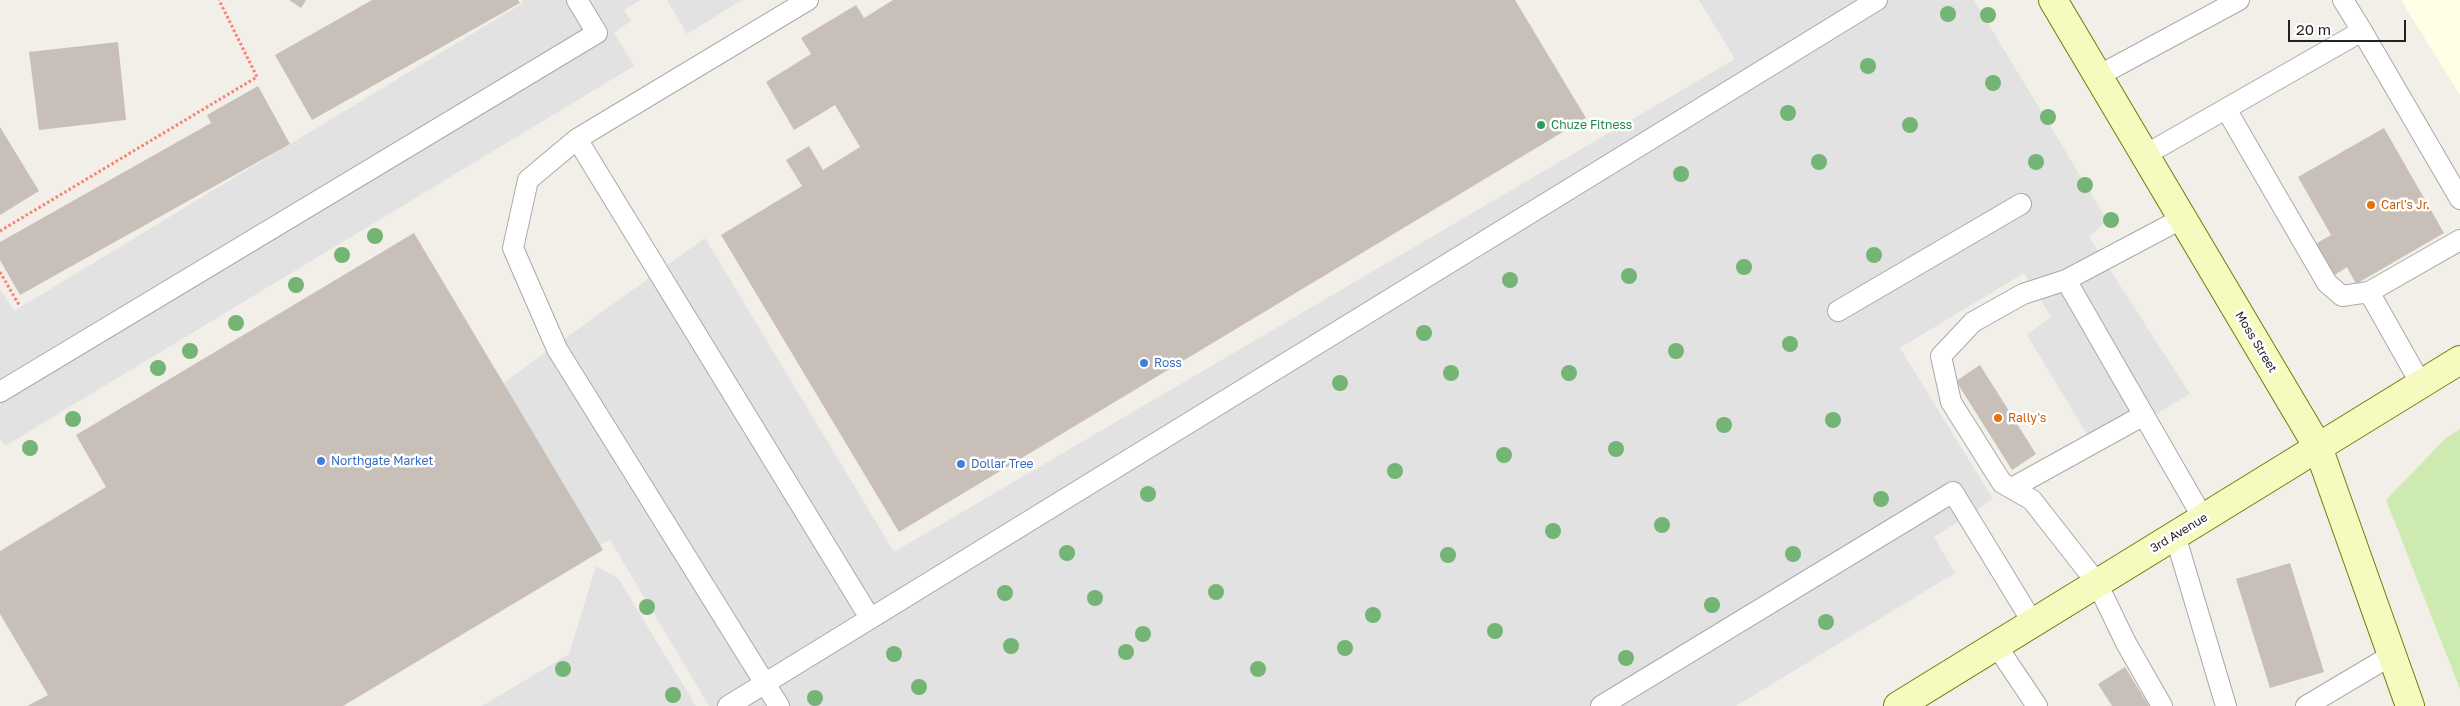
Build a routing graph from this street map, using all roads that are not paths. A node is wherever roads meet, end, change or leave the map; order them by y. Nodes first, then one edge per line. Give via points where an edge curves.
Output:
1 (577, 0) edge
2 (808, 0) edge
3 (1877, 0) edge
4 (2053, 0) edge
5 (2239, 0) edge
6 (2342, 0) edge
7 (2362, 31) junction
8 (2098, 76) junction
9 (2226, 109) junction
10 (577, 139) junction
11 (2146, 155) junction
12 (2460, 199) edge
13 (2020, 204) dead end
14 (2183, 218) junction
15 (2460, 240) edge
16 (2066, 280) junction
17 (2369, 292) junction
18 (1838, 311) dead end
19 (2460, 360) edge
20 (2421, 384) junction
21 (0, 392) edge
22 (2144, 415) junction
23 (2318, 447) junction
24 (2012, 488) junction
25 (2203, 518) junction
26 (2175, 535) junction
27 (2097, 583) junction
28 (870, 618) junction
29 (2033, 623) junction
30 (1996, 646) junction
31 (2392, 655) junction
32 (765, 683) junction
33 (728, 706) edge
34 (780, 706) edge
35 (1601, 706) edge
36 (1898, 706) edge
37 (2036, 706) edge
38 (2162, 706) edge
39 (2226, 706) edge
40 (2306, 706) edge
41 (2410, 706) edge

1 - 21 lane via 596,33
2 - 10 lane
3 - 28 lane
4 - 8 street, Moss Street
5 - 8 lane
6 - 7 lane
7 - 9 lane
7 - 12 lane
8 - 11 street, Moss Street
9 - 11 lane
9 - 17 lane via 2327,282 2342,296
10 - 28 lane
10 - 32 lane via 528,180 513,248 556,349
11 - 14 street, Moss Street
13 - 18 lane
14 - 16 lane
14 - 23 street, Moss Street
15 - 17 lane
16 - 22 lane
16 - 24 lane via 2023,294 1972,322 1941,356 1952,402 2002,483
17 - 20 lane
19 - 20 street, 3rd Avenue
20 - 23 street, 3rd Avenue
22 - 24 lane
22 - 25 lane
23 - 25 street, 3rd Avenue
23 - 31 street, Moss Street
24 - 27 lane via 2032,500
25 - 26 street, 3rd Avenue
26 - 27 street, 3rd Avenue
26 - 39 lane
27 - 29 street, 3rd Avenue
27 - 38 lane
28 - 32 lane
29 - 30 street, 3rd Avenue
29 - 35 lane via 1954,492
30 - 36 street, 3rd Avenue
30 - 37 lane
31 - 40 lane
31 - 41 street, Moss Street
32 - 33 lane
32 - 34 lane

